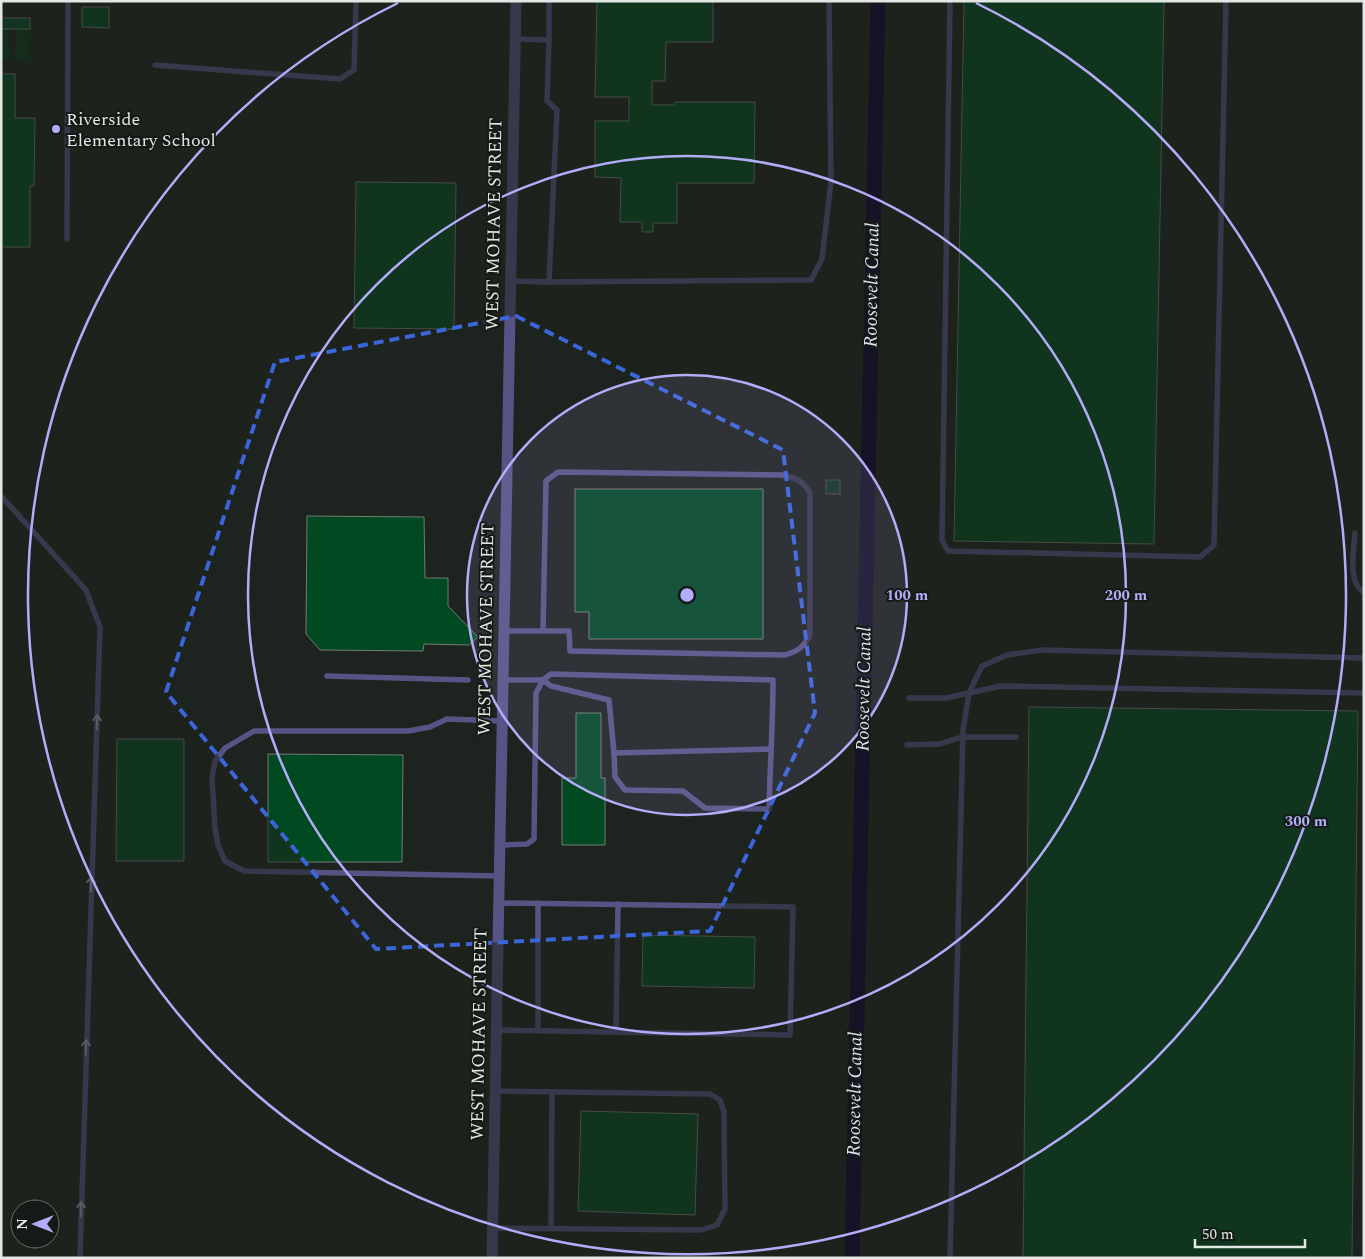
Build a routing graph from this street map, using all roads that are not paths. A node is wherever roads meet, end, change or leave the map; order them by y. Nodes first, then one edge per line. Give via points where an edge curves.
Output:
1 (68, 1) edge
2 (356, 1) edge
3 (516, 1) edge
4 (549, 1) edge
5 (830, 1) edge
6 (950, 1) edge
7 (1226, 1) edge
8 (516, 39) junction
9 (549, 40) junction
10 (155, 65) dead end
11 (67, 239) dead end
12 (511, 281) junction
13 (549, 282) junction
14 (1, 496) edge
15 (1355, 533) dead end
16 (1364, 592) edge
17 (504, 631) junction
18 (543, 631) junction
19 (1364, 658) edge
20 (327, 676) dead end
21 (468, 680) dead end
22 (503, 680) junction
23 (543, 680) junction
24 (969, 693) junction
25 (1364, 693) edge
26 (909, 698) dead end
27 (502, 721) junction
28 (962, 737) junction
29 (1016, 737) dead end
30 (907, 745) dead end
31 (771, 749) junction
32 (614, 753) junction
33 (500, 845) junction
34 (499, 876) junction
35 (499, 903) junction
36 (538, 903) junction
37 (618, 904) junction
38 (497, 1030) junction
39 (538, 1030) junction
40 (616, 1032) junction
41 (495, 1091) junction
42 (552, 1092) junction
43 (493, 1228) junction
44 (551, 1228) junction
45 (80, 1258) edge
46 (492, 1258) edge
47 (950, 1258) edge

1 - 11 lane
2 - 10 lane via 354,70 340,79
3 - 8 street, WEST MOHAVE STREET
4 - 9 lane
5 - 13 lane via 831,182 822,259 811,280
6 - 7 lane via 942,540 948,551 1200,557 1214,545
8 - 9 lane
8 - 12 street, WEST MOHAVE STREET
9 - 13 lane via 547,101 557,110
12 - 13 lane
12 - 17 street, WEST MOHAVE STREET
45 -> 14 lane via 100,627 86,590
15 - 16 lane via 1355,581
17 - 18 lane
17 - 22 street, WEST MOHAVE STREET
18 - 18 lane via 569,631 570,652 792,654 806,644 810,635 810,493 804,483 782,475 558,472 546,481
19 - 24 lane via 1041,650 1007,655 982,666
20 - 21 lane
22 - 23 lane
22 - 27 street, WEST MOHAVE STREET
23 - 31 lane via 551,674 772,680
23 - 32 lane via 551,686 609,700
23 - 33 lane via 536,693 534,839 527,844
24 - 25 lane via 1001,686
24 - 26 lane via 946,698
24 - 28 lane
27 - 33 street, WEST MOHAVE STREET
27 - 34 lane via 447,719 430,727 408,731 254,731 225,748 214,761 212,778 218,846 225,861 244,871
28 - 29 lane
28 - 30 lane via 940,744
28 - 47 lane
31 - 32 lane
31 - 32 lane via 769,809 704,808 683,791 625,790 615,777
33 - 34 street, WEST MOHAVE STREET
34 - 35 street, WEST MOHAVE STREET
35 - 36 lane
35 - 38 street, WEST MOHAVE STREET
36 - 37 lane
36 - 39 lane
37 - 40 lane
37 - 40 lane via 794,907 790,1035
38 - 39 lane
38 - 41 street, WEST MOHAVE STREET
39 - 40 lane
41 - 42 lane
41 - 43 street, WEST MOHAVE STREET
42 - 44 lane
42 - 44 lane via 710,1094 720,1100 724,1112 725,1209 717,1225 701,1230
43 - 44 lane
43 - 46 street, WEST MOHAVE STREET

